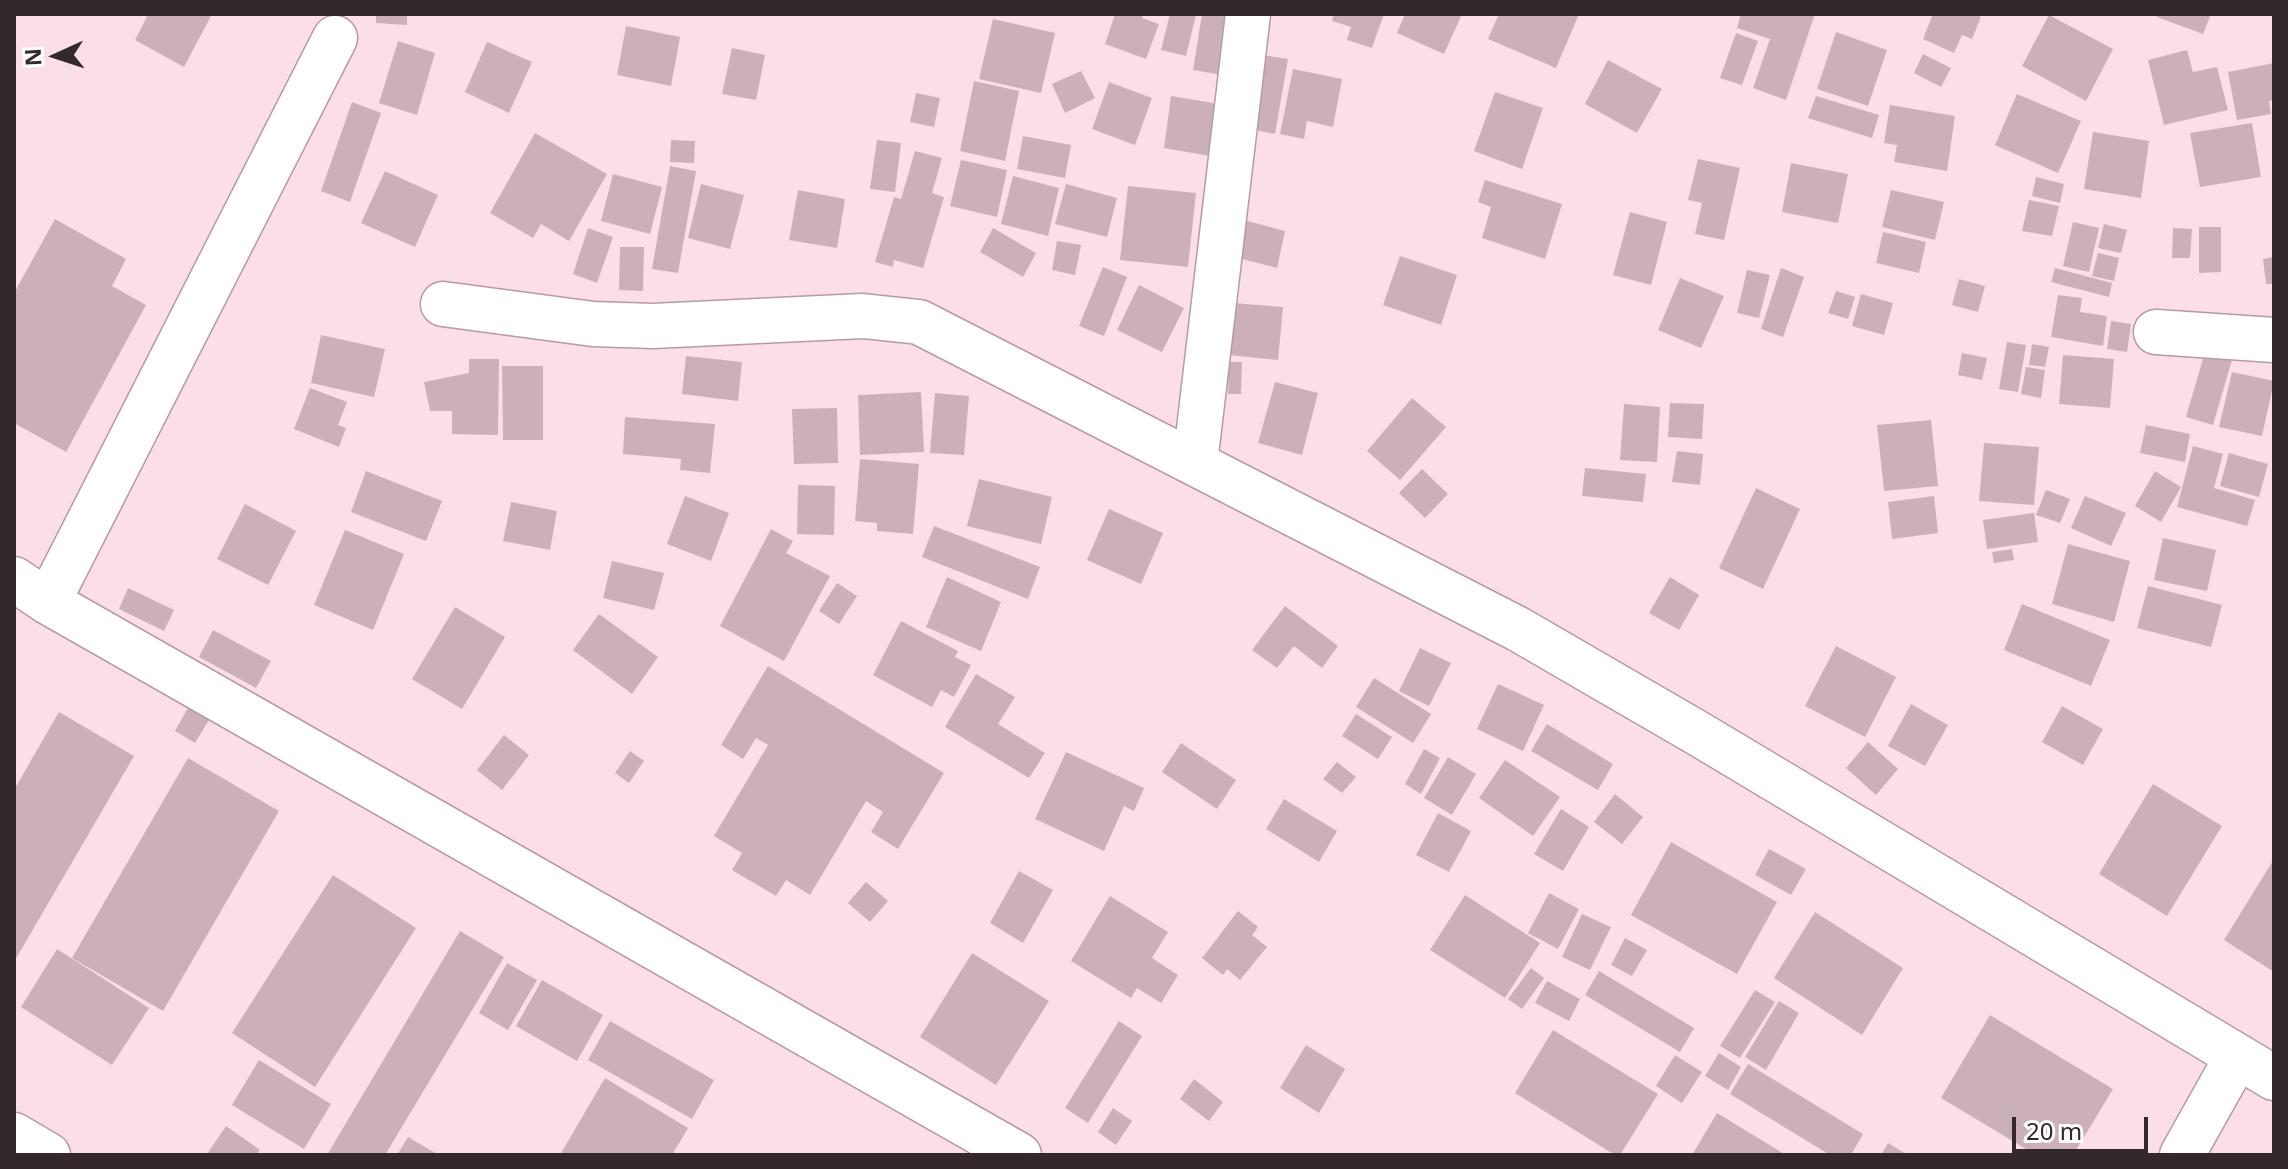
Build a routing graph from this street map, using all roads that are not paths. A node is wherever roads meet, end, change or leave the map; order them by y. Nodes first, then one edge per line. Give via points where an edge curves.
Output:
1 (1248, 14) edge
2 (335, 38) dead end
3 (443, 304) dead end
4 (2156, 332) dead end
5 (2274, 340) edge
6 (1195, 463) junction
7 (31, 591) edge
8 (2256, 1067) edge
9 (14, 1135) edge
10 (48, 1155) edge
11 (1019, 1155) edge
12 (2182, 1155) edge

1 - 6 main road
2 - 7 main road
3 - 6 main road via 593,324 863,316 919,322
4 - 5 main road
6 - 8 main road via 1531,636
7 - 11 main road
8 - 12 main road
9 - 10 main road

